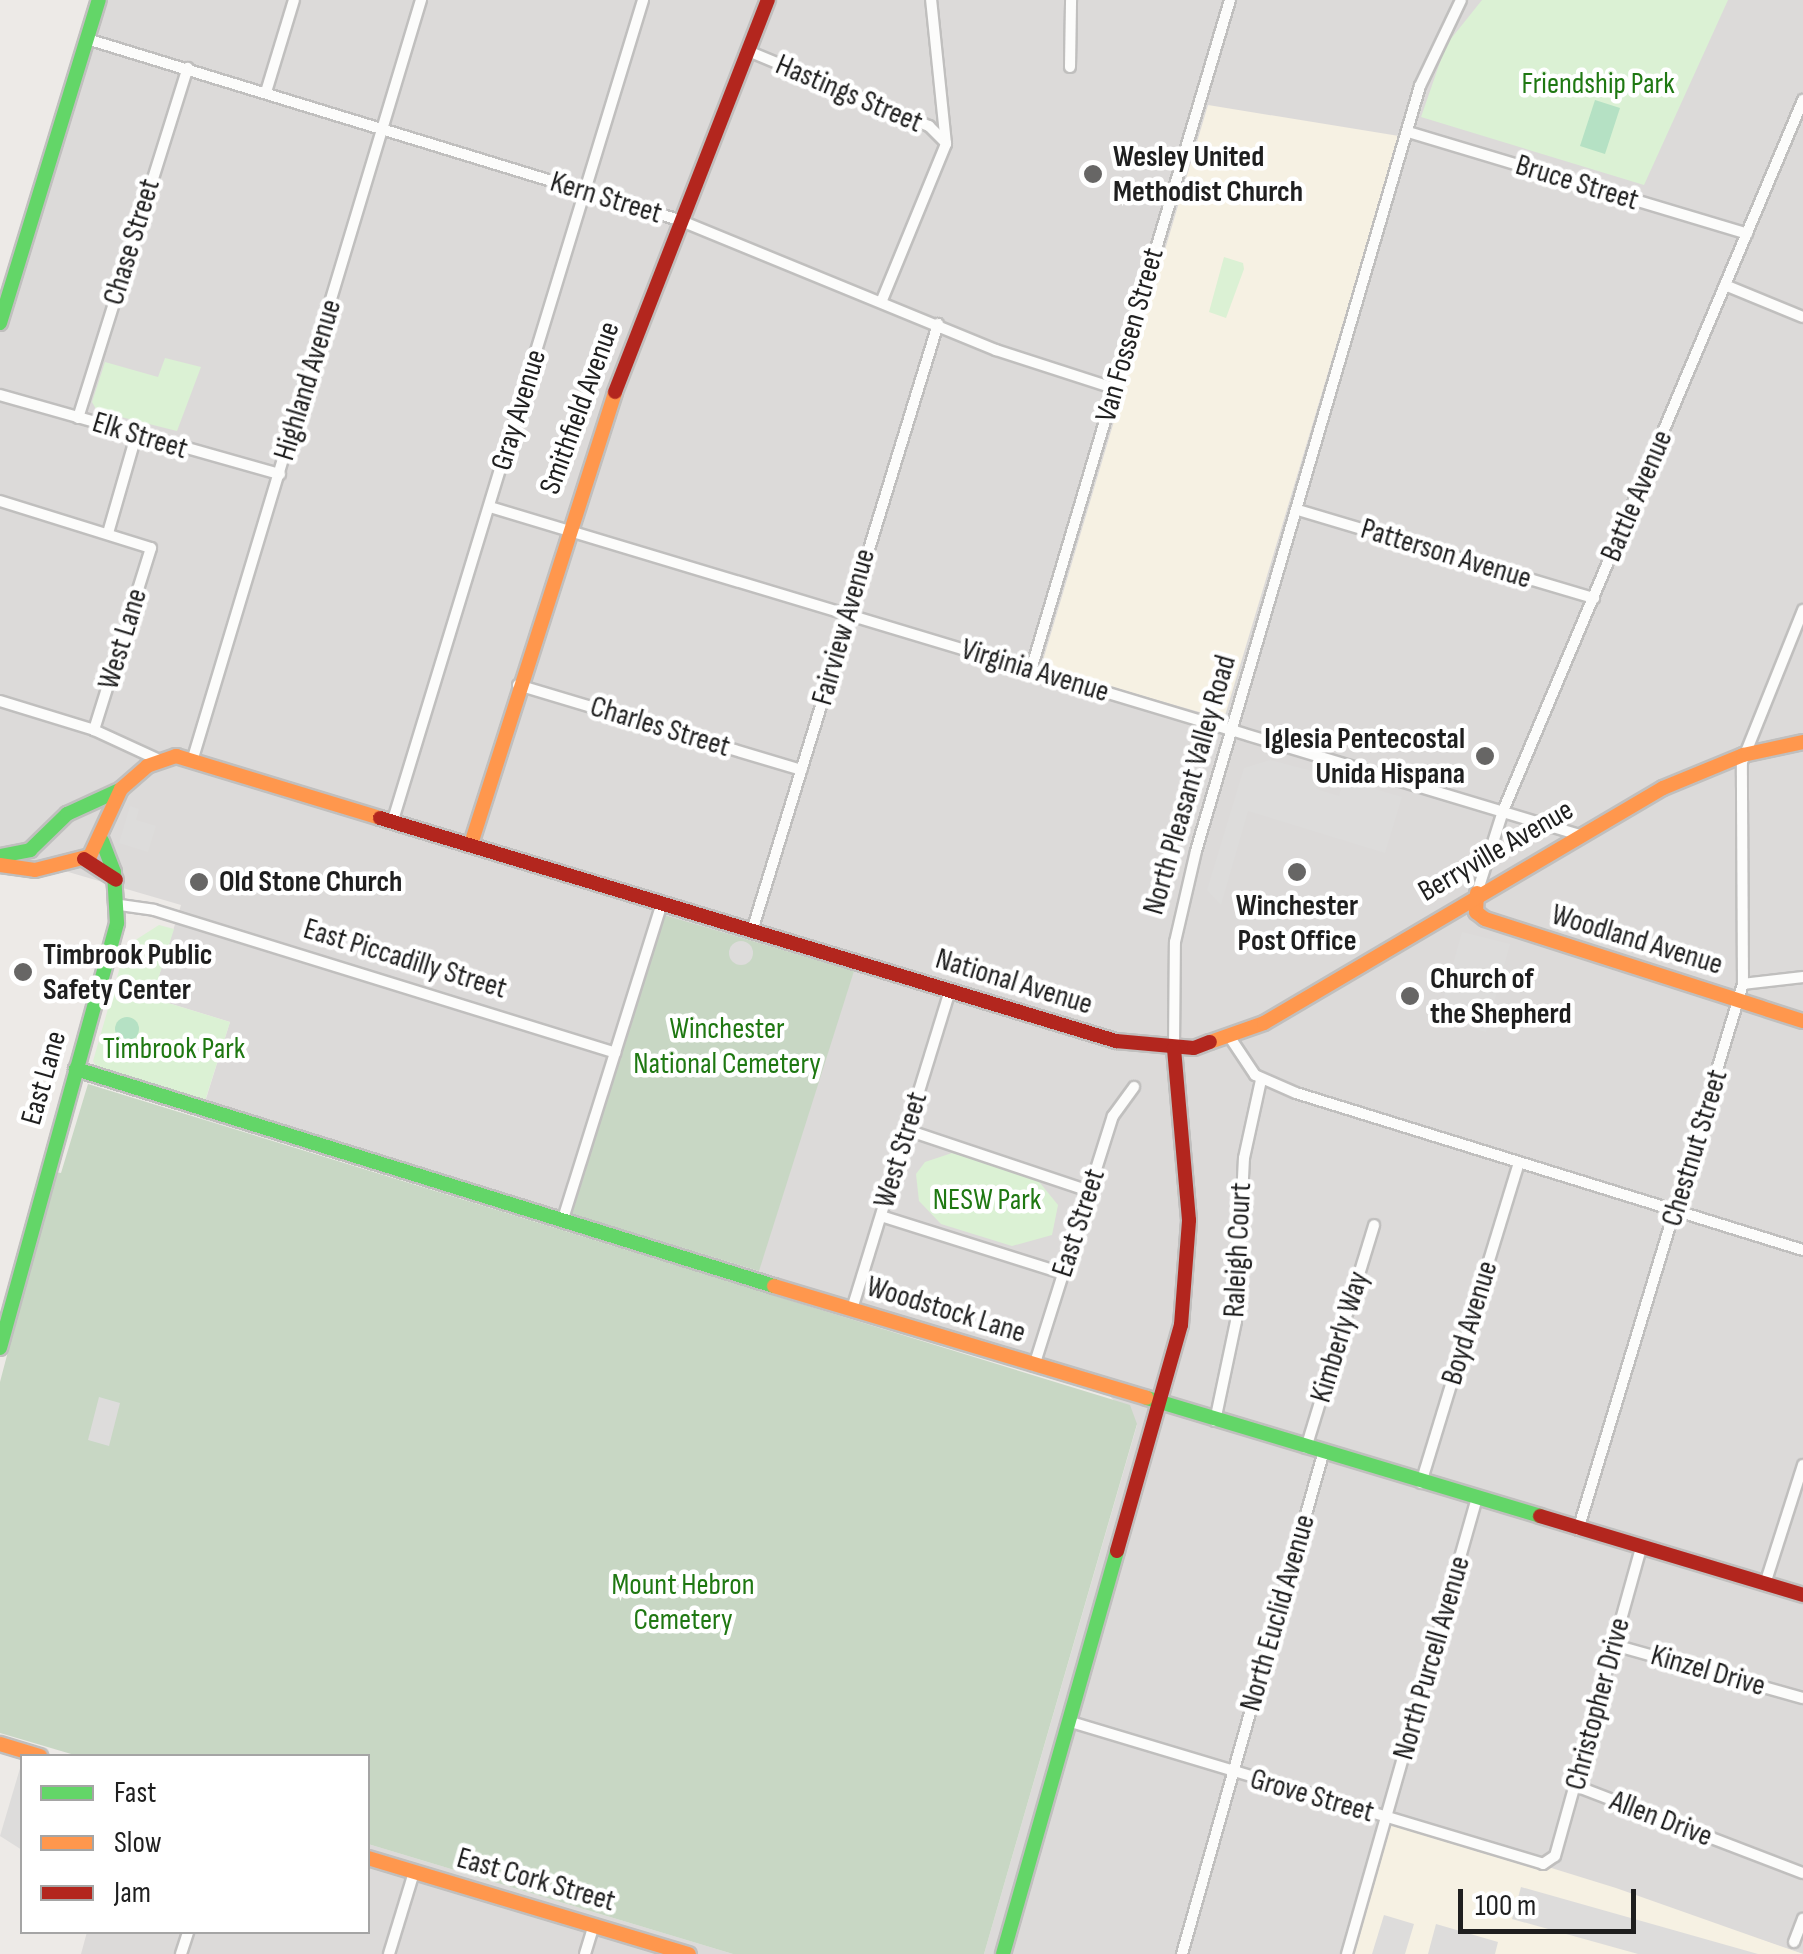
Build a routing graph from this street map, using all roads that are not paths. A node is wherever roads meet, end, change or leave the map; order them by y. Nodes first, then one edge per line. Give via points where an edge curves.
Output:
1 (99, 0) edge
2 (294, 0) edge
3 (420, 0) edge
4 (643, 0) edge
5 (768, 0) edge
6 (932, 0) edge
7 (1071, 0) edge
8 (1230, 0) edge
9 (1461, 0) edge
10 (87, 39) junction
11 (748, 50) junction
12 (1070, 67) dead end
13 (188, 68) junction
14 (266, 92) junction
15 (1803, 100) edge
16 (383, 128) junction
17 (1408, 132) junction
18 (946, 144) junction
19 (585, 191) junction
20 (679, 220) junction
21 (1747, 234) junction
22 (1725, 285) junction
23 (882, 300) junction
24 (1803, 317) edge
25 (0, 323) edge
26 (938, 324) junction
27 (1114, 388) junction
28 (0, 394) edge
29 (78, 418) junction
30 (136, 436) junction
31 (280, 474) junction
32 (0, 500) edge
33 (490, 508) junction
34 (1298, 510) junction
35 (565, 531) junction
36 (108, 533) junction
37 (1594, 598) junction
38 (1803, 610) edge
39 (848, 615) junction
40 (1031, 670) junction
41 (518, 685) junction
42 (0, 702) edge
43 (94, 730) junction
44 (1232, 731) junction
45 (1803, 742) edge
46 (1743, 755) junction
47 (193, 758) junction
48 (157, 760) junction
49 (802, 770) junction
50 (121, 790) junction
51 (80, 810) junction
52 (1504, 812) junction
53 (393, 820) junction
54 (55, 830) junction
55 (102, 835) junction
56 (1580, 835) junction
57 (470, 844) junction
58 (0, 856) edge
59 (78, 858) junction
60 (0, 865) edge
61 (116, 880) junction
62 (1477, 893) junction
63 (662, 903) junction
64 (120, 905) junction
65 (752, 931) junction
66 (1803, 976) edge
67 (1743, 984) junction
68 (950, 991) junction
69 (1738, 1000) junction
70 (1803, 1022) edge
71 (1231, 1039) junction
72 (1174, 1048) junction
73 (615, 1053) junction
74 (76, 1069) junction
75 (1261, 1080) junction
76 (1134, 1087) dead end
77 (908, 1130) junction
78 (1519, 1163) junction
79 (1090, 1191) junction
80 (1677, 1211) junction
81 (881, 1216) junction
82 (562, 1222) junction
83 (1374, 1226) dead end
84 (1803, 1250) edge
85 (1062, 1273) junction
86 (852, 1309) junction
87 (0, 1348) edge
88 (1034, 1366) junction
89 (1161, 1405) junction
90 (1215, 1421) junction
91 (1306, 1448) junction
92 (1323, 1454) junction
93 (1803, 1464) edge
94 (1422, 1483) junction
95 (1477, 1499) junction
96 (1578, 1530) junction
97 (1642, 1548) junction
98 (1764, 1584) junction
99 (1803, 1595) edge
100 (1614, 1645) junction
101 (1803, 1698) edge
102 (1071, 1722) junction
103 (0, 1744) edge
104 (33, 1754) edge
105 (1234, 1773) junction
106 (1576, 1786) junction
107 (1386, 1817) junction
108 (370, 1859) edge
109 (1553, 1859) joint
110 (414, 1872) junction
111 (1803, 1873) edge
112 (1803, 1919) edge
113 (594, 1925) junction
114 (1794, 1942) dead end
115 (390, 1954) edge
116 (585, 1954) edge
117 (688, 1954) edge
118 (1004, 1954) edge
119 (1182, 1954) edge
120 (1347, 1954) edge

1 - 10 street
2 - 14 street
3 - 16 street, Highland Avenue
4 - 19 street, Gray Avenue
5 - 11 street, Smithfield Avenue
6 - 18 street
7 - 12 street
8 - 27 street, Van Fossen Street
9 - 17 street, North Pleasant Valley Road via 1430,54
10 - 13 street, Kern Street
10 - 25 street
11 - 18 street, Hastings Street via 913,119
11 - 20 street, Smithfield Avenue
13 - 14 street, Kern Street
13 - 29 street, Chase Street
14 - 16 street, Kern Street
15 - 21 street, Battle Avenue
16 - 19 street, Kern Street
16 - 31 street, Highland Avenue
17 - 21 street, Bruce Street
17 - 34 street, North Pleasant Valley Road
18 - 23 street
19 - 20 street, Kern Street
19 - 33 street, Gray Avenue
20 - 23 street, Kern Street
20 - 35 street, Smithfield Avenue
21 - 22 street, Battle Avenue
22 - 24 street
22 - 37 street, Battle Avenue
23 - 26 street, Kern Street
26 - 27 street, Kern Street via 1038,366
26 - 39 street, Fairview Avenue
27 - 40 street, Van Fossen Street
28 - 29 street, Elk Street
29 - 30 street, Elk Street
30 - 31 street, Elk Street
30 - 36 street
31 - 47 street, Highland Avenue
32 - 36 street
33 - 35 street, Virginia Avenue
33 - 53 street, Gray Avenue
34 - 37 street, Patterson Avenue
34 - 44 street, North Pleasant Valley Road
35 - 39 street, Virginia Avenue
35 - 41 street, Smithfield Avenue
36 - 43 street, West Lane via 151,548
37 - 52 street, Battle Avenue
38 - 46 street
39 - 40 street, Virginia Avenue
39 - 49 street, Fairview Avenue
40 - 44 street, Virginia Avenue
41 - 49 street, Charles Street
41 - 57 street, Smithfield Avenue
42 - 43 street
43 - 48 street
44 - 52 street, Virginia Avenue
44 - 72 street, North Pleasant Valley Road via 1181,908 1173,964
45 - 46 street, Berryville Avenue
46 - 56 street, Berryville Avenue via 1663,788
46 - 67 street, Chestnut Street
47 - 48 street
47 - 53 street, National Avenue
48 - 50 street
49 - 65 street, Fairview Avenue
50 - 51 street
50 - 55 street
51 - 54 street
51 - 55 street, East Lane
52 - 56 street, Virginia Avenue
52 - 62 street, Battle Avenue
53 - 57 street, National Avenue
54 - 58 street via 30,850
54 - 59 street via 60,850
55 - 59 street
55 - 61 street, East Lane
56 - 62 street, Berryville Avenue
57 - 63 street, National Avenue
59 - 60 street via 35,870
59 - 61 street
61 - 64 street, East Lane
62 - 69 street, Woodland Avenue via 1476,912 1485,919
62 - 71 street, Berryville Avenue
63 - 65 street, National Avenue
63 - 73 street
64 - 73 street, East Piccadilly Street
64 - 74 street, East Lane
65 - 68 street, National Avenue
66 - 67 street
67 - 69 street, Chestnut Street
68 - 72 street, National Avenue via 1116,1041
68 - 77 street, West Street
69 - 70 street, Woodland Avenue
69 - 80 street, Chestnut Street
71 - 72 street, National Avenue
71 - 75 street
72 - 89 street, North Pleasant Valley Road via 1188,1257 1181,1325
73 - 82 street
74 - 82 street, Woodstock Lane
74 - 87 street, East Lane
75 - 78 street
75 - 90 street, Raleigh Court via 1244,1158 1236,1321
76 - 79 street, East Street via 1116,1107
77 - 79 street
77 - 81 street, West Street
78 - 80 street
78 - 94 street, Boyd Avenue
79 - 85 street, East Street
80 - 84 street
80 - 96 street, Chestnut Street
81 - 85 street
81 - 86 street, West Street
82 - 86 street, Woodstock Lane
83 - 91 street, Kimberly Way
85 - 88 street, East Street
86 - 88 street, Woodstock Lane
88 - 89 street, Woodstock Lane
89 - 90 street, Woodstock Lane
89 - 102 street, North Pleasant Valley Road
90 - 91 street, Woodstock Lane
91 - 92 street, Woodstock Lane
92 - 94 street, Woodstock Lane
92 - 105 street, North Euclid Avenue
93 - 98 street
94 - 95 street, Woodstock Lane
95 - 96 street, Woodstock Lane
95 - 107 street, North Purcell Avenue
96 - 97 street, Woodstock Lane
97 - 98 street, Woodstock Lane
97 - 100 street, Christopher Drive
98 - 99 street, Woodstock Lane
100 - 101 street, Kinzel Drive
100 - 106 street, Christopher Drive
102 - 105 street, Grove Street
102 - 118 street, North Pleasant Valley Road
103 - 104 street
105 - 107 street, Grove Street
105 - 119 street, North Euclid Avenue
106 - 109 street, Christopher Drive
106 - 111 street, Allen Drive
107 - 109 street, Grove Street via 1534,1864
107 - 120 street, North Purcell Avenue
108 - 110 street, East Cork Street
110 - 113 street, East Cork Street
110 - 115 street
112 - 114 street
113 - 116 street
113 - 117 street, East Cork Street

